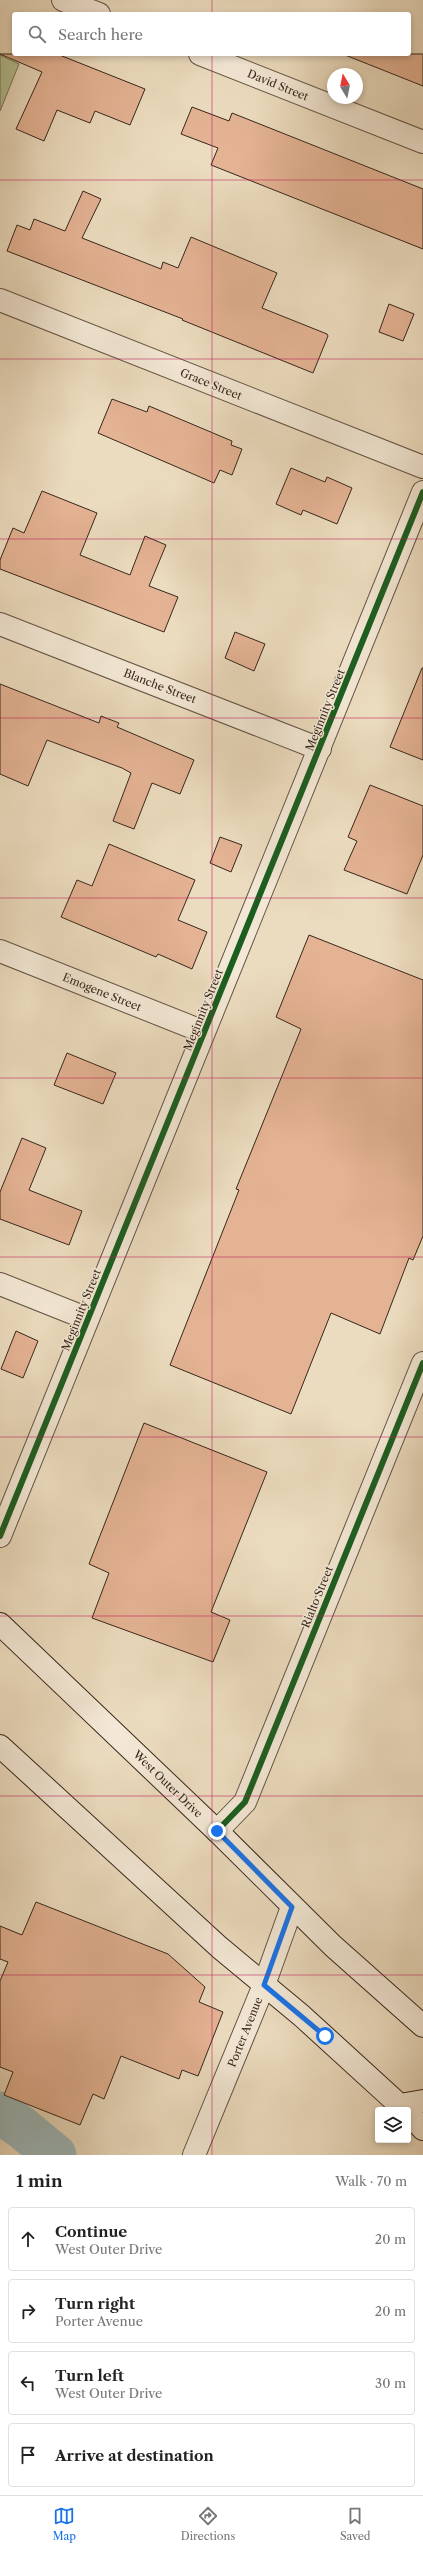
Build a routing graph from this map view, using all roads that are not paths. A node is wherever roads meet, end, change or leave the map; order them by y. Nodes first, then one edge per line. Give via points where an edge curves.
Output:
1 (63, 0) edge
2 (94, 12) edge
3 (205, 56) edge
4 (423, 142) edge
5 (0, 300) edge
6 (423, 467) edge
7 (423, 492) edge
8 (0, 624) edge
9 (320, 749) junction
10 (0, 951) edge
11 (204, 1032) junction
12 (0, 1284) edge
13 (88, 1319) junction
14 (423, 1363) edge
15 (0, 1536) edge
16 (0, 1624) edge
17 (0, 1746) edge
18 (217, 1831) junction
19 (292, 1907) junction
20 (264, 1985) junction
21 (423, 2026) edge
22 (423, 2101) edge
23 (401, 2107) edge
24 (410, 2107) edge
25 (411, 2117) edge
26 (423, 2129) edge
27 (194, 2155) edge

1 - 2 street
3 - 4 street, David Street
5 - 6 street, Grace Street
7 - 9 street, Meginnity Street
8 - 9 street, Blanche Street
9 - 11 street, Meginnity Street
10 - 11 street, Emogene Street
11 - 13 street, Meginnity Street
12 - 13 street
13 - 15 street, Meginnity Street
14 - 18 street, Rialto Street via 245,1802
16 - 18 street, West Outer Drive
17 - 20 street via 219,1947
18 - 19 street, West Outer Drive
19 - 20 street, Porter Avenue
19 - 21 street, West Outer Drive
20 - 23 street via 302,2016
20 - 27 street, Porter Avenue
22 - 24 street
25 - 26 street

